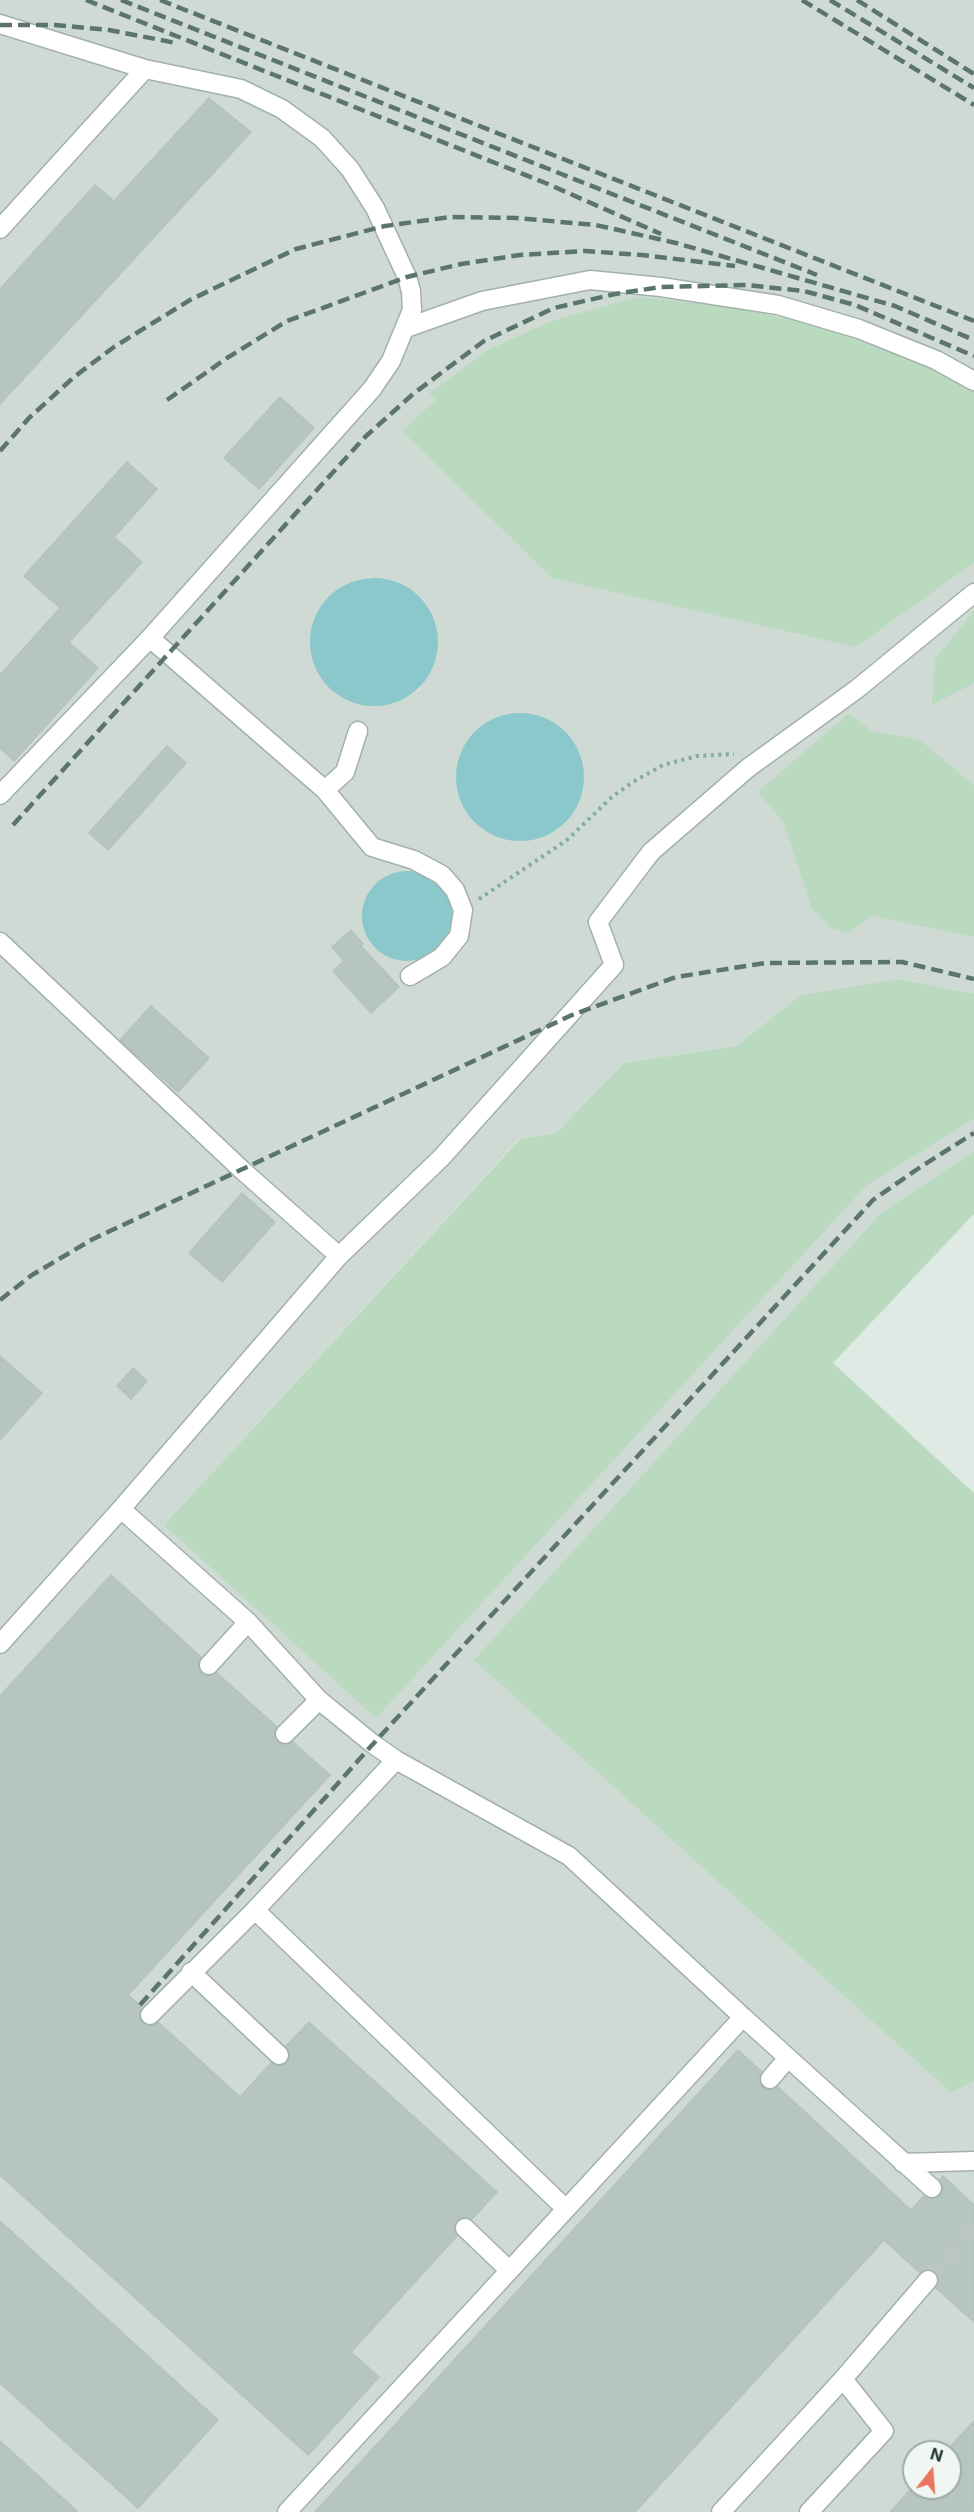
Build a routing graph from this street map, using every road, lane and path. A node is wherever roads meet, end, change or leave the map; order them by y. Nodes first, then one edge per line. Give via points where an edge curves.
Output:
1 (0, 24) edge
2 (145, 69) junction
3 (0, 229) edge
4 (406, 328) junction
5 (974, 381) edge
6 (974, 593) edge
7 (150, 638) junction
8 (358, 730) dead end
9 (741, 755) dead end
10 (325, 790) junction
11 (0, 795) edge
12 (463, 910) junction
13 (0, 942) edge
14 (410, 976) dead end
15 (339, 1257) junction
16 (121, 1509) junction
17 (248, 1622) junction
18 (0, 1644) edge
19 (209, 1665) dead end
20 (319, 1700) junction
21 (285, 1734) dead end
22 (396, 1760) junction
23 (255, 1910) junction
24 (191, 1972) junction
25 (150, 2015) dead end
26 (743, 2017) junction
27 (279, 2055) dead end
28 (788, 2058) junction
29 (770, 2079) dead end
30 (974, 2161) edge
31 (903, 2163) junction
32 (932, 2188) dead end
33 (566, 2209) junction
34 (465, 2228) dead end
35 (510, 2270) junction
36 (928, 2280) tunnel mouth
37 (843, 2379) junction
38 (287, 2512) edge
39 (721, 2512) edge
40 (809, 2512) edge

1 - 2 lane
2 - 3 lane
2 - 4 lane via 241,89 282,108 322,138 350,170 385,226 411,291 412,310
4 - 5 lane via 482,301 590,280 637,284 788,308 859,329 936,360
4 - 7 lane via 372,389
6 - 15 lane via 857,689 748,768 651,852 598,922 614,965 441,1158
7 - 10 lane
7 - 11 lane
8 - 10 lane via 345,772
9 - 12 path via 697,756 663,765 643,776 613,796 567,840
10 - 12 lane via 372,847 414,860 442,875 455,890
12 - 14 lane via 459,936 448,950
13 - 15 lane
15 - 16 lane
16 - 17 lane
16 - 18 lane
17 - 19 lane
17 - 20 lane
20 - 21 lane
20 - 22 lane
22 - 23 lane
22 - 26 lane via 568,1856
23 - 24 lane
23 - 33 lane
24 - 25 lane
24 - 27 lane
26 - 28 lane
26 - 33 lane
28 - 29 lane
28 - 31 lane
30 - 31 lane
31 - 32 lane
33 - 35 lane
34 - 35 lane
35 - 38 lane
36 - 37 lane
37 - 39 lane
37 - 40 lane via 884,2431

